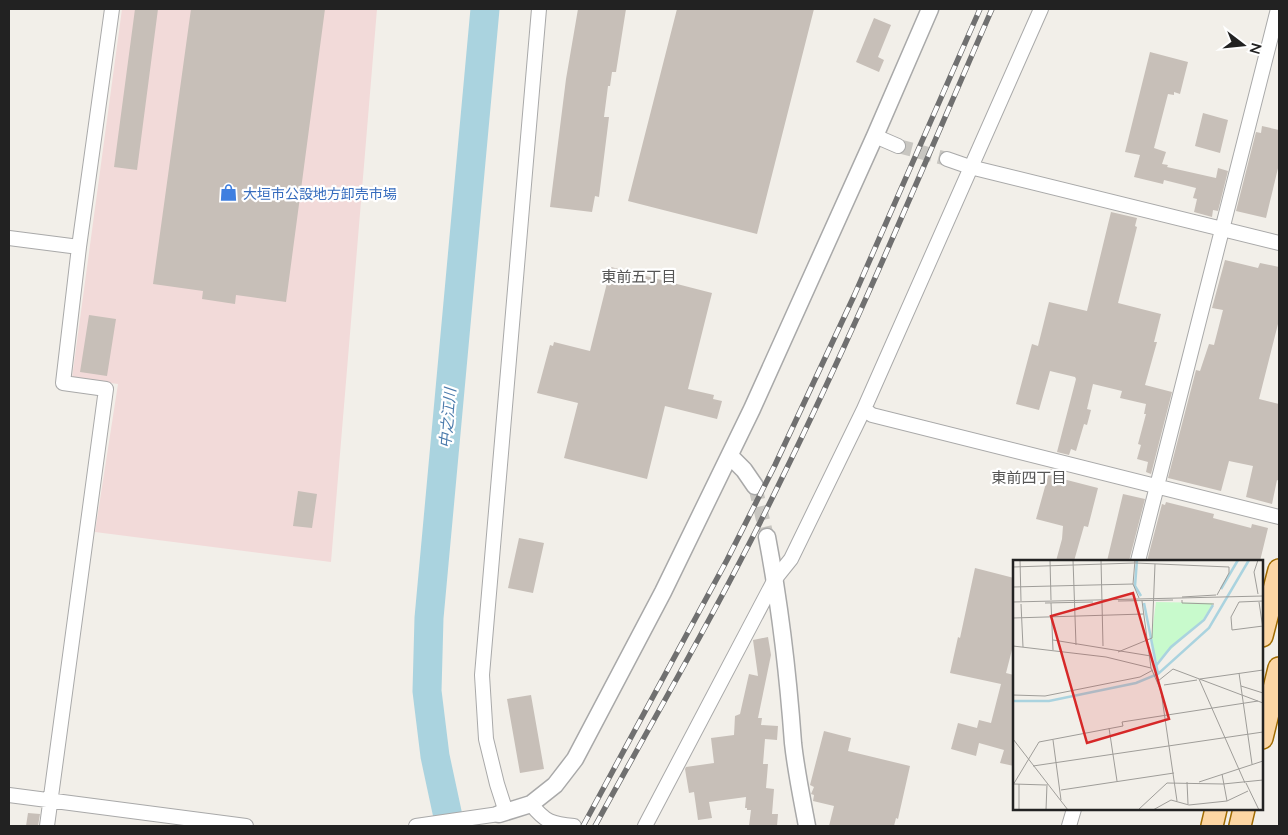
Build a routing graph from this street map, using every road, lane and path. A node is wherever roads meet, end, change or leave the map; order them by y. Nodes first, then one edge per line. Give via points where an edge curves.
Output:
1 (112, 9) edge
2 (539, 9) edge
3 (930, 9) edge
4 (1041, 9) edge
5 (1278, 9) edge
6 (875, 136) junction
7 (898, 146) tunnel mouth
8 (947, 159) tunnel mouth
9 (970, 167) junction
10 (1224, 229) junction
11 (9, 238) edge
12 (1279, 243) edge
13 (79, 247) junction
14 (864, 410) junction
15 (730, 456) junction
16 (755, 486) tunnel mouth
17 (1158, 486) junction
18 (1279, 517) edge
19 (766, 537) tunnel mouth
20 (1138, 560) edge
21 (1279, 570) edge
22 (775, 579) junction
23 (1263, 632) edge
24 (1279, 668) edge
25 (1263, 734) edge
26 (9, 795) edge
27 (51, 800) junction
28 (531, 804) junction
29 (1074, 810) edge
30 (1216, 810) edge
31 (1244, 810) edge
32 (502, 813) junction
33 (47, 826) edge
34 (246, 826) edge
35 (416, 826) edge
36 (574, 826) edge
37 (645, 826) edge
38 (807, 826) edge
39 (1070, 826) edge
40 (1212, 826) edge
41 (1240, 826) edge

1 - 13 street
2 - 32 street via 482,675 486,739
3 - 6 street
4 - 9 street
5 - 10 street
6 - 7 street
6 - 15 street
8 - 9 street
9 - 10 street
9 - 14 street
10 - 12 street
10 - 17 street
11 - 13 street
13 - 27 street via 63,383 106,389
14 - 17 street via 872,415
14 - 22 street via 792,559
15 - 16 street
15 - 28 street via 576,759 555,785
17 - 18 street
17 - 20 street
19 - 22 street
21 - 23 main road
22 - 37 street
22 - 38 street via 793,744
24 - 25 main road
26 - 27 street
27 - 33 street
27 - 34 street
28 - 32 street
28 - 36 street via 541,817 558,825
29 - 39 street
30 - 40 main road
31 - 41 main road
32 - 35 street

